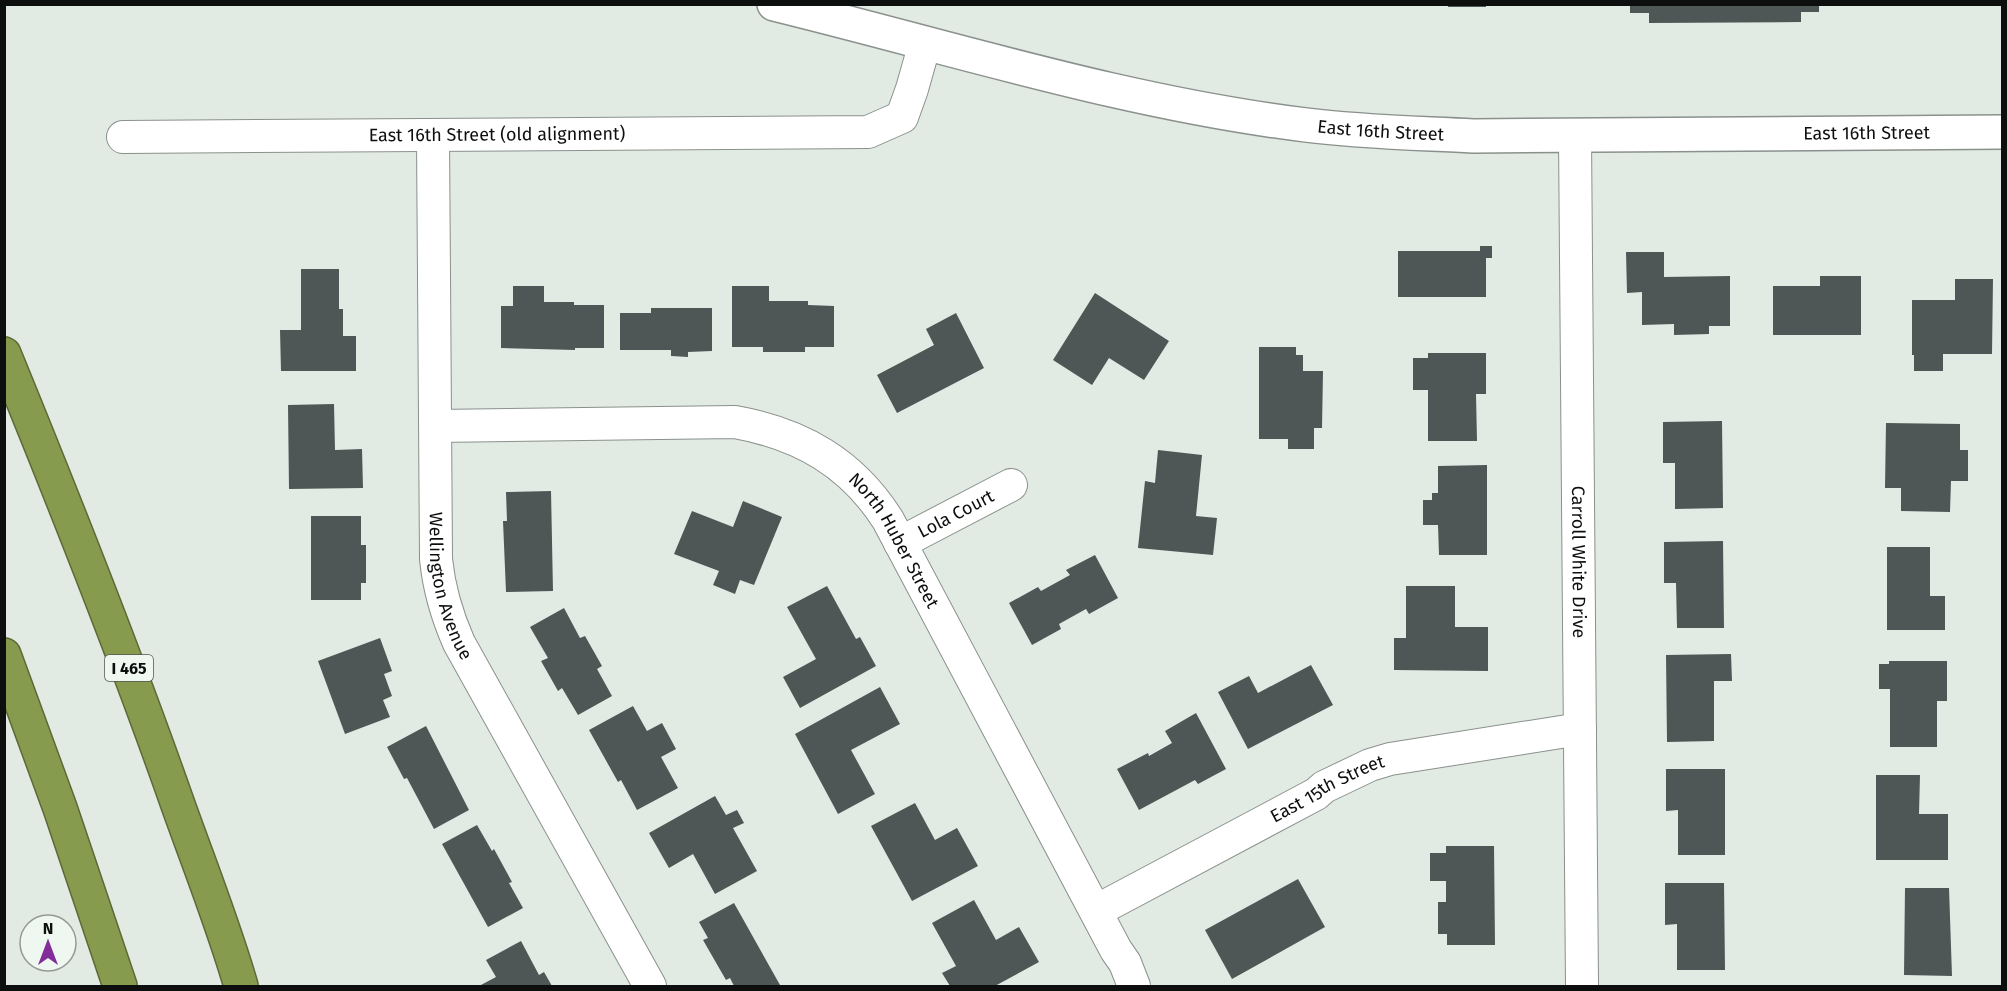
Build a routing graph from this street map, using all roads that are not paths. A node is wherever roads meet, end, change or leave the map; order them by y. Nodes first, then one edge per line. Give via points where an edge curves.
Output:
1 (774, 4) edge
2 (925, 43) junction
3 (2002, 132) edge
4 (433, 136) junction
5 (1575, 136) junction
6 (123, 137) dead end
7 (4, 354) edge
8 (436, 426) junction
9 (1011, 485) dead end
10 (900, 543) junction
11 (4, 655) edge
12 (1580, 729) junction
13 (1096, 911) junction
14 (120, 987) edge
15 (241, 987) edge
16 (650, 987) edge
17 (1134, 987) edge
18 (1582, 987) edge

1 - 2 street, East 16th Street
2 - 4 street, East 16th Street (old alignment) via 902,117 868,132
2 - 5 street, East 16th Street via 1147,97 1306,125 1473,136
3 - 5 street, East 16th Street
4 - 6 street, East 16th Street (old alignment)
4 - 8 street, Wellington Avenue
5 - 12 street, Carroll White Drive
7 - 15 highway, I 465 via 146,713
8 - 10 street, North Huber Street via 735,422 763,427 804,444 847,471 881,508
8 - 16 street, Wellington Avenue via 436,559 452,627
9 - 10 street, Lola Court
10 - 13 street, North Huber Street
11 - 14 highway
12 - 13 street, East 15th Street via 1410,754 1371,765
12 - 18 street, Carroll White Drive
13 - 17 street, North Huber Street

